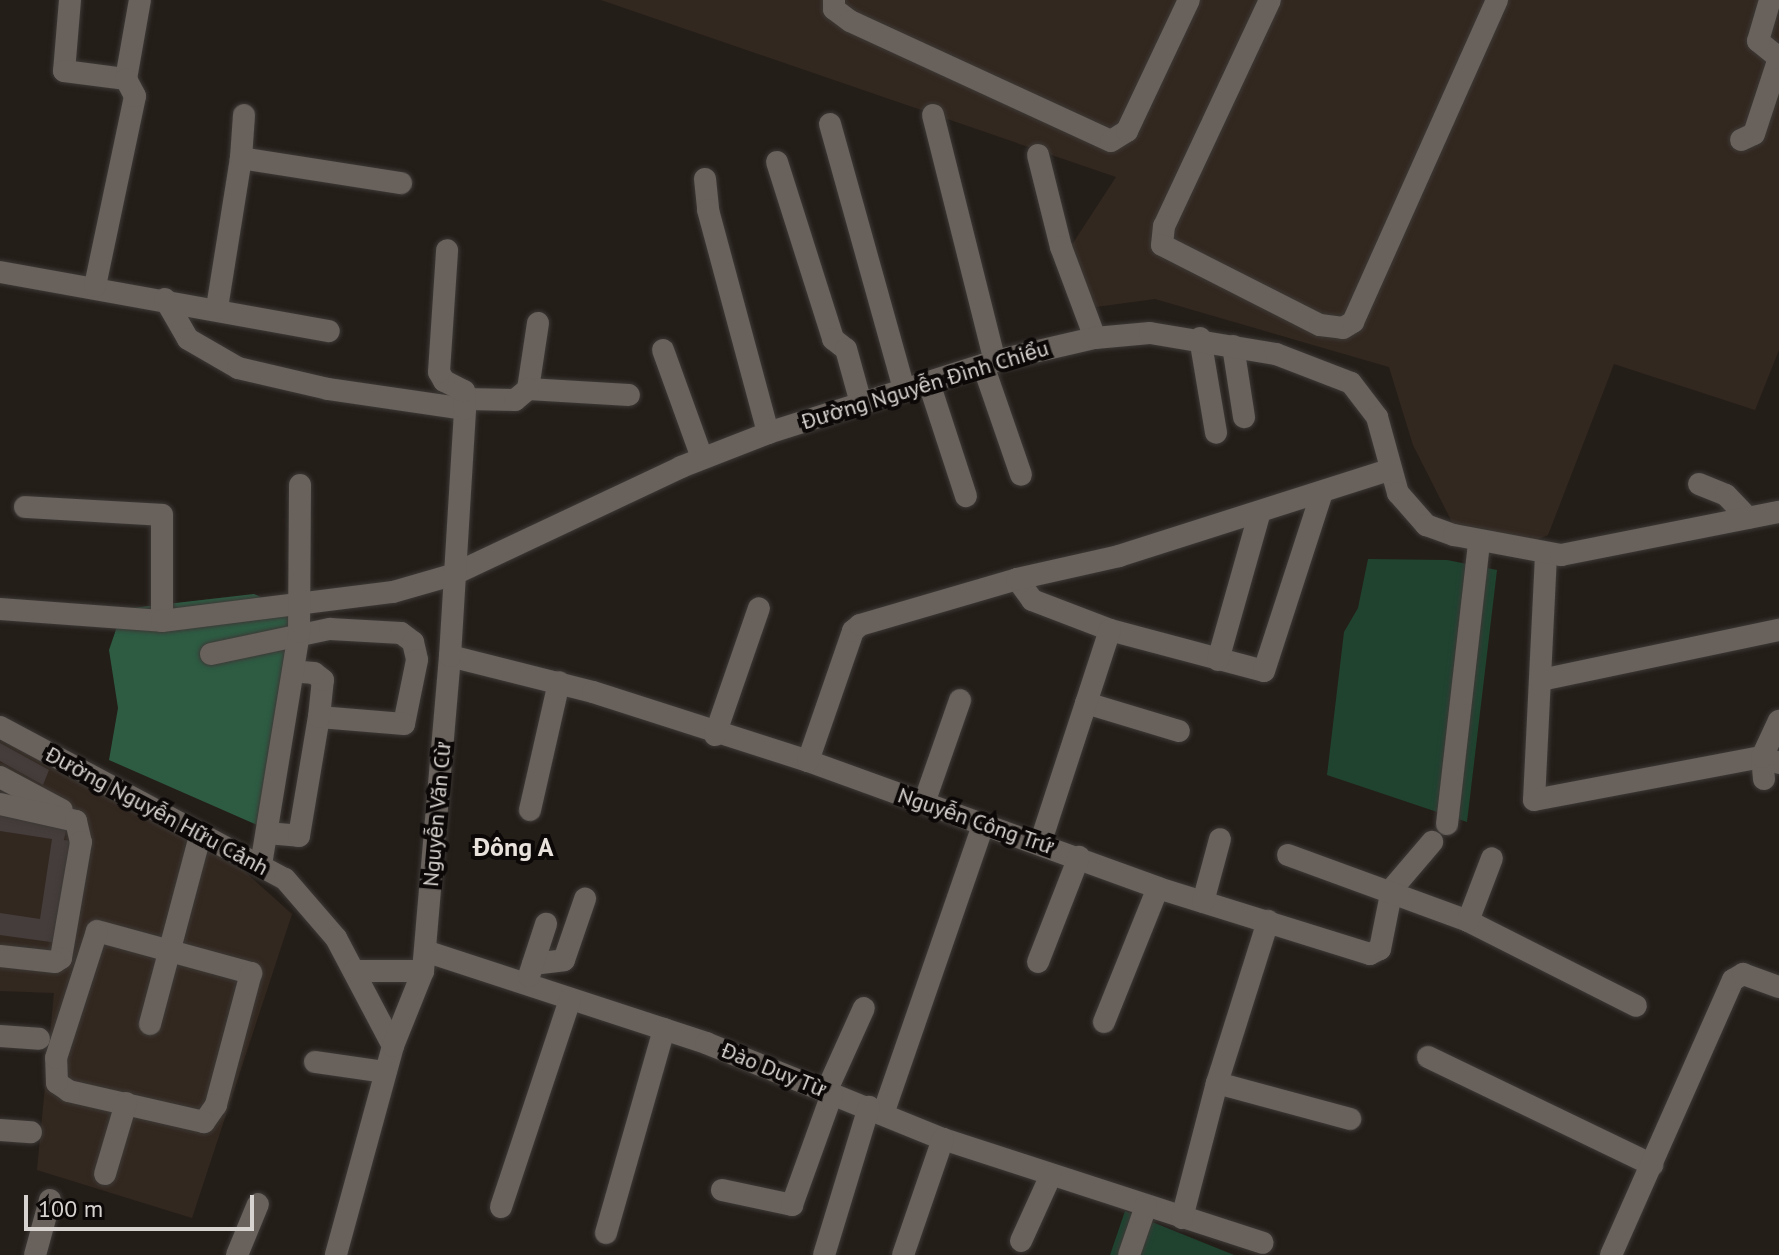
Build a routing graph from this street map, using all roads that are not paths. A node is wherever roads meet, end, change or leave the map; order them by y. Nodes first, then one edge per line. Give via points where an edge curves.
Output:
1 (70, 0) edge
2 (140, 0) edge
3 (834, 0) edge
4 (1189, 0) edge
5 (1270, 0) edge
6 (1497, 0) edge
7 (1770, 0) edge
8 (126, 79) junction
9 (244, 115) dead end
10 (933, 115) dead end
11 (830, 124) dead end
12 (1741, 140) dead end
13 (1038, 155) dead end
14 (241, 158) junction
15 (777, 162) dead end
16 (705, 179) dead end
17 (401, 183) dead end
18 (447, 250) dead end
19 (0, 272) edge
20 (95, 286) junction
21 (165, 299) junction
22 (217, 308) junction
23 (538, 323) dead end
24 (329, 331) dead end
25 (1095, 338) junction
26 (1200, 338) junction
27 (1233, 346) junction
28 (663, 350) dead end
29 (989, 363) junction
30 (929, 383) junction
31 (528, 389) junction
32 (904, 389) junction
33 (629, 395) dead end
34 (861, 403) junction
35 (465, 404) junction
36 (1244, 417) dead end
37 (768, 433) junction
38 (1216, 433) dead end
39 (702, 458) junction
40 (1388, 470) junction
41 (1021, 475) dead end
42 (1699, 484) dead end
43 (300, 485) dead end
44 (1322, 492) junction
45 (966, 496) dead end
46 (25, 507) dead end
47 (1260, 512) junction
48 (1779, 512) edge
49 (1748, 518) junction
50 (1479, 541) junction
51 (1546, 555) junction
52 (452, 575) junction
53 (1017, 579) junction
54 (301, 605) junction
55 (759, 608) dead end
56 (0, 609) edge
57 (162, 621) junction
58 (1110, 630) junction
59 (1779, 630) edge
60 (299, 632) junction
61 (211, 654) dead end
62 (450, 656) junction
63 (1218, 660) junction
64 (293, 671) junction
65 (1541, 680) junction
66 (559, 682) junction
67 (960, 700) dead end
68 (1086, 703) junction
69 (319, 717) junction
70 (1779, 721) edge
71 (0, 727) edge
72 (1179, 731) dead end
73 (715, 735) junction
74 (808, 761) junction
75 (1768, 767) edge
76 (0, 777) edge
77 (924, 803) junction
78 (0, 804) edge
79 (530, 810) dead end
80 (76, 821) junction
81 (1447, 824) dead end
82 (983, 825) junction
83 (267, 833) junction
84 (200, 836) junction
85 (1220, 839) dead end
86 (1432, 842) dead end
87 (1040, 844) junction
88 (1288, 855) dead end
89 (1079, 857) junction
90 (1492, 858) dead end
91 (261, 865) junction
92 (1158, 888) junction
93 (1392, 889) junction
94 (585, 899) dead end
95 (1203, 902) junction
96 (1268, 921) junction
97 (1468, 921) junction
98 (546, 924) dead end
99 (172, 950) junction
100 (0, 956) edge
101 (424, 961) junction
102 (1038, 962) dead end
103 (354, 971) junction
104 (530, 974) junction
105 (1779, 987) edge
106 (570, 999) junction
107 (1636, 1006) dead end
108 (864, 1008) dead end
109 (1104, 1022) dead end
110 (150, 1024) dead end
111 (664, 1029) junction
112 (0, 1036) edge
113 (39, 1039) dead end
114 (393, 1046) junction
115 (1428, 1057) dead end
116 (315, 1062) dead end
117 (385, 1072) junction
118 (1217, 1083) junction
119 (829, 1093) junction
120 (126, 1103) junction
121 (876, 1111) junction
122 (1350, 1119) dead end
123 (0, 1130) edge
124 (31, 1132) dead end
125 (943, 1139) junction
126 (1652, 1165) junction
127 (105, 1174) dead end
128 (1051, 1175) junction
129 (722, 1190) dead end
130 (50, 1200) dead end
131 (258, 1204) dead end
132 (1146, 1206) junction
133 (501, 1207) dead end
134 (1182, 1218) junction
135 (606, 1233) dead end
136 (1021, 1241) dead end
137 (1263, 1243) dead end
138 (35, 1255) edge
139 (237, 1255) edge
140 (336, 1255) edge
141 (824, 1255) edge
142 (903, 1255) edge
143 (1129, 1255) edge
144 (1611, 1255) edge

1 - 8 street via 64,71
2 - 8 street
3 - 4 street via 834,9 850,21 1111,141 1127,131
5 - 6 street via 1164,226 1162,245 1320,325 1343,328 1353,322
7 - 12 street via 1758,41 1779,58 1754,134
8 - 20 street via 135,96
9 - 14 street
10 - 29 street
11 - 32 street
13 - 25 street via 1061,247
14 - 17 street
14 - 22 street
15 - 34 street via 833,339 846,349
16 - 37 street via 708,210
18 - 35 street via 439,372 444,381 459,385
19 - 20 street
20 - 21 street
21 - 22 street
21 - 35 street via 188,339 238,368 328,389
22 - 24 street
23 - 31 street
25 - 26 street, Đường Nguyễn Đình Chiểu via 1150,333
25 - 29 street, Đường Nguyễn Đình Chiểu
26 - 27 street, Đường Nguyễn Đình Chiểu
26 - 38 street
27 - 36 street
27 - 40 street, Đường Nguyễn Đình Chiểu via 1276,354 1351,383 1377,417
28 - 39 street
29 - 30 street, Đường Nguyễn Đình Chiểu
29 - 41 street
30 - 32 street, Đường Nguyễn Đình Chiểu
30 - 45 street
31 - 33 street
31 - 35 street via 515,400
32 - 34 street, Đường Nguyễn Đình Chiểu
34 - 37 street, Đường Nguyễn Đình Chiểu
35 - 52 street, Nguyễn Văn Cừ
37 - 39 street, Đường Nguyễn Đình Chiểu
39 - 52 street, Đường Nguyễn Đình Chiểu
40 - 44 street
40 - 50 street, Đường Nguyễn Đình Chiểu via 1404,503 1426,525
42 - 49 street via 1726,495
43 - 54 street
44 - 47 street
44 - 63 street via 1268,668 1259,671
46 - 57 street via 162,515
47 - 53 street via 1119,556
47 - 63 street
48 - 49 street, Đường Nguyễn Đình Chiểu
49 - 51 street, Đường Nguyễn Đình Chiểu
50 - 51 street, Đường Nguyễn Đình Chiểu
50 - 81 street
51 - 65 street
52 - 54 street, Đường Nguyễn Đình Chiểu via 393,592
52 - 62 street, Nguyễn Văn Cừ
53 - 58 street via 1032,600
53 - 74 street via 853,631
54 - 57 street, Đường Nguyễn Đình Chiểu
54 - 60 street
55 - 73 street
56 - 57 street, Đường Nguyễn Đình Chiểu
58 - 63 street
58 - 68 street
59 - 65 street
60 - 61 street
60 - 64 street
60 - 69 street via 401,633 415,648 404,724
62 - 66 street, Nguyễn Công Trứ
62 - 101 street, Nguyễn Văn Cừ
64 - 69 street via 319,674 323,680
64 - 83 street
65 - 75 street via 1536,802
66 - 73 street, Nguyễn Công Trứ
66 - 79 street
67 - 77 street
68 - 72 street
68 - 87 street
69 - 83 street via 299,836
70 - 75 street
71 - 84 street, Đường Nguyễn Hữu Cảnh
73 - 74 street, Nguyễn Công Trứ
74 - 77 street, Nguyễn Công Trứ
76 - 80 street
77 - 82 street, Nguyễn Công Trứ
78 - 80 street
80 - 100 street via 81,842 61,958 55,962
82 - 87 street, Nguyễn Công Trứ
82 - 121 street
83 - 91 street
84 - 91 street, Đường Nguyễn Hữu Cảnh
84 - 99 street
85 - 95 street
86 - 93 street, Nguyễn Công Trứ
87 - 89 street, Nguyễn Công Trứ
88 - 93 street
89 - 92 street, Nguyễn Công Trứ
89 - 102 street
90 - 97 street
91 - 103 street, Đường Nguyễn Hữu Cảnh via 285,879 308,903
92 - 95 street, Nguyễn Công Trứ
92 - 109 street
93 - 96 street, Nguyễn Công Trứ via 1376,952
93 - 97 street
94 - 104 street via 564,960
95 - 96 street, Nguyễn Công Trứ
96 - 118 street
97 - 107 street
98 - 104 street
99 - 110 street
99 - 120 street via 97,931 88,952 53,1074 69,1091
99 - 120 street via 251,973 216,1105 204,1122
101 - 103 street, Đào Duy Từ
101 - 104 street, Đào Duy Từ
101 - 114 street, Nguyễn Văn Cừ
103 - 114 street, Đường Nguyễn Hữu Cảnh
104 - 106 street, Đào Duy Từ
105 - 126 street via 1754,976 1736,977
106 - 111 street, Đào Duy Từ
106 - 133 street
108 - 119 street
111 - 119 street, Đào Duy Từ
111 - 135 street
112 - 113 street
114 - 117 street
115 - 126 street
116 - 117 street
117 - 140 street
118 - 122 street
118 - 134 street
119 - 121 street, Đào Duy Từ
119 - 129 street via 792,1205
120 - 127 street
121 - 125 street, Đào Duy Từ
121 - 141 street
123 - 124 street
125 - 128 street, Đào Duy Từ
125 - 142 street
126 - 144 street
128 - 132 street, Đào Duy Từ
128 - 136 street
130 - 138 street
131 - 139 street
132 - 134 street, Đào Duy Từ
132 - 143 street
134 - 137 street, Đào Duy Từ

